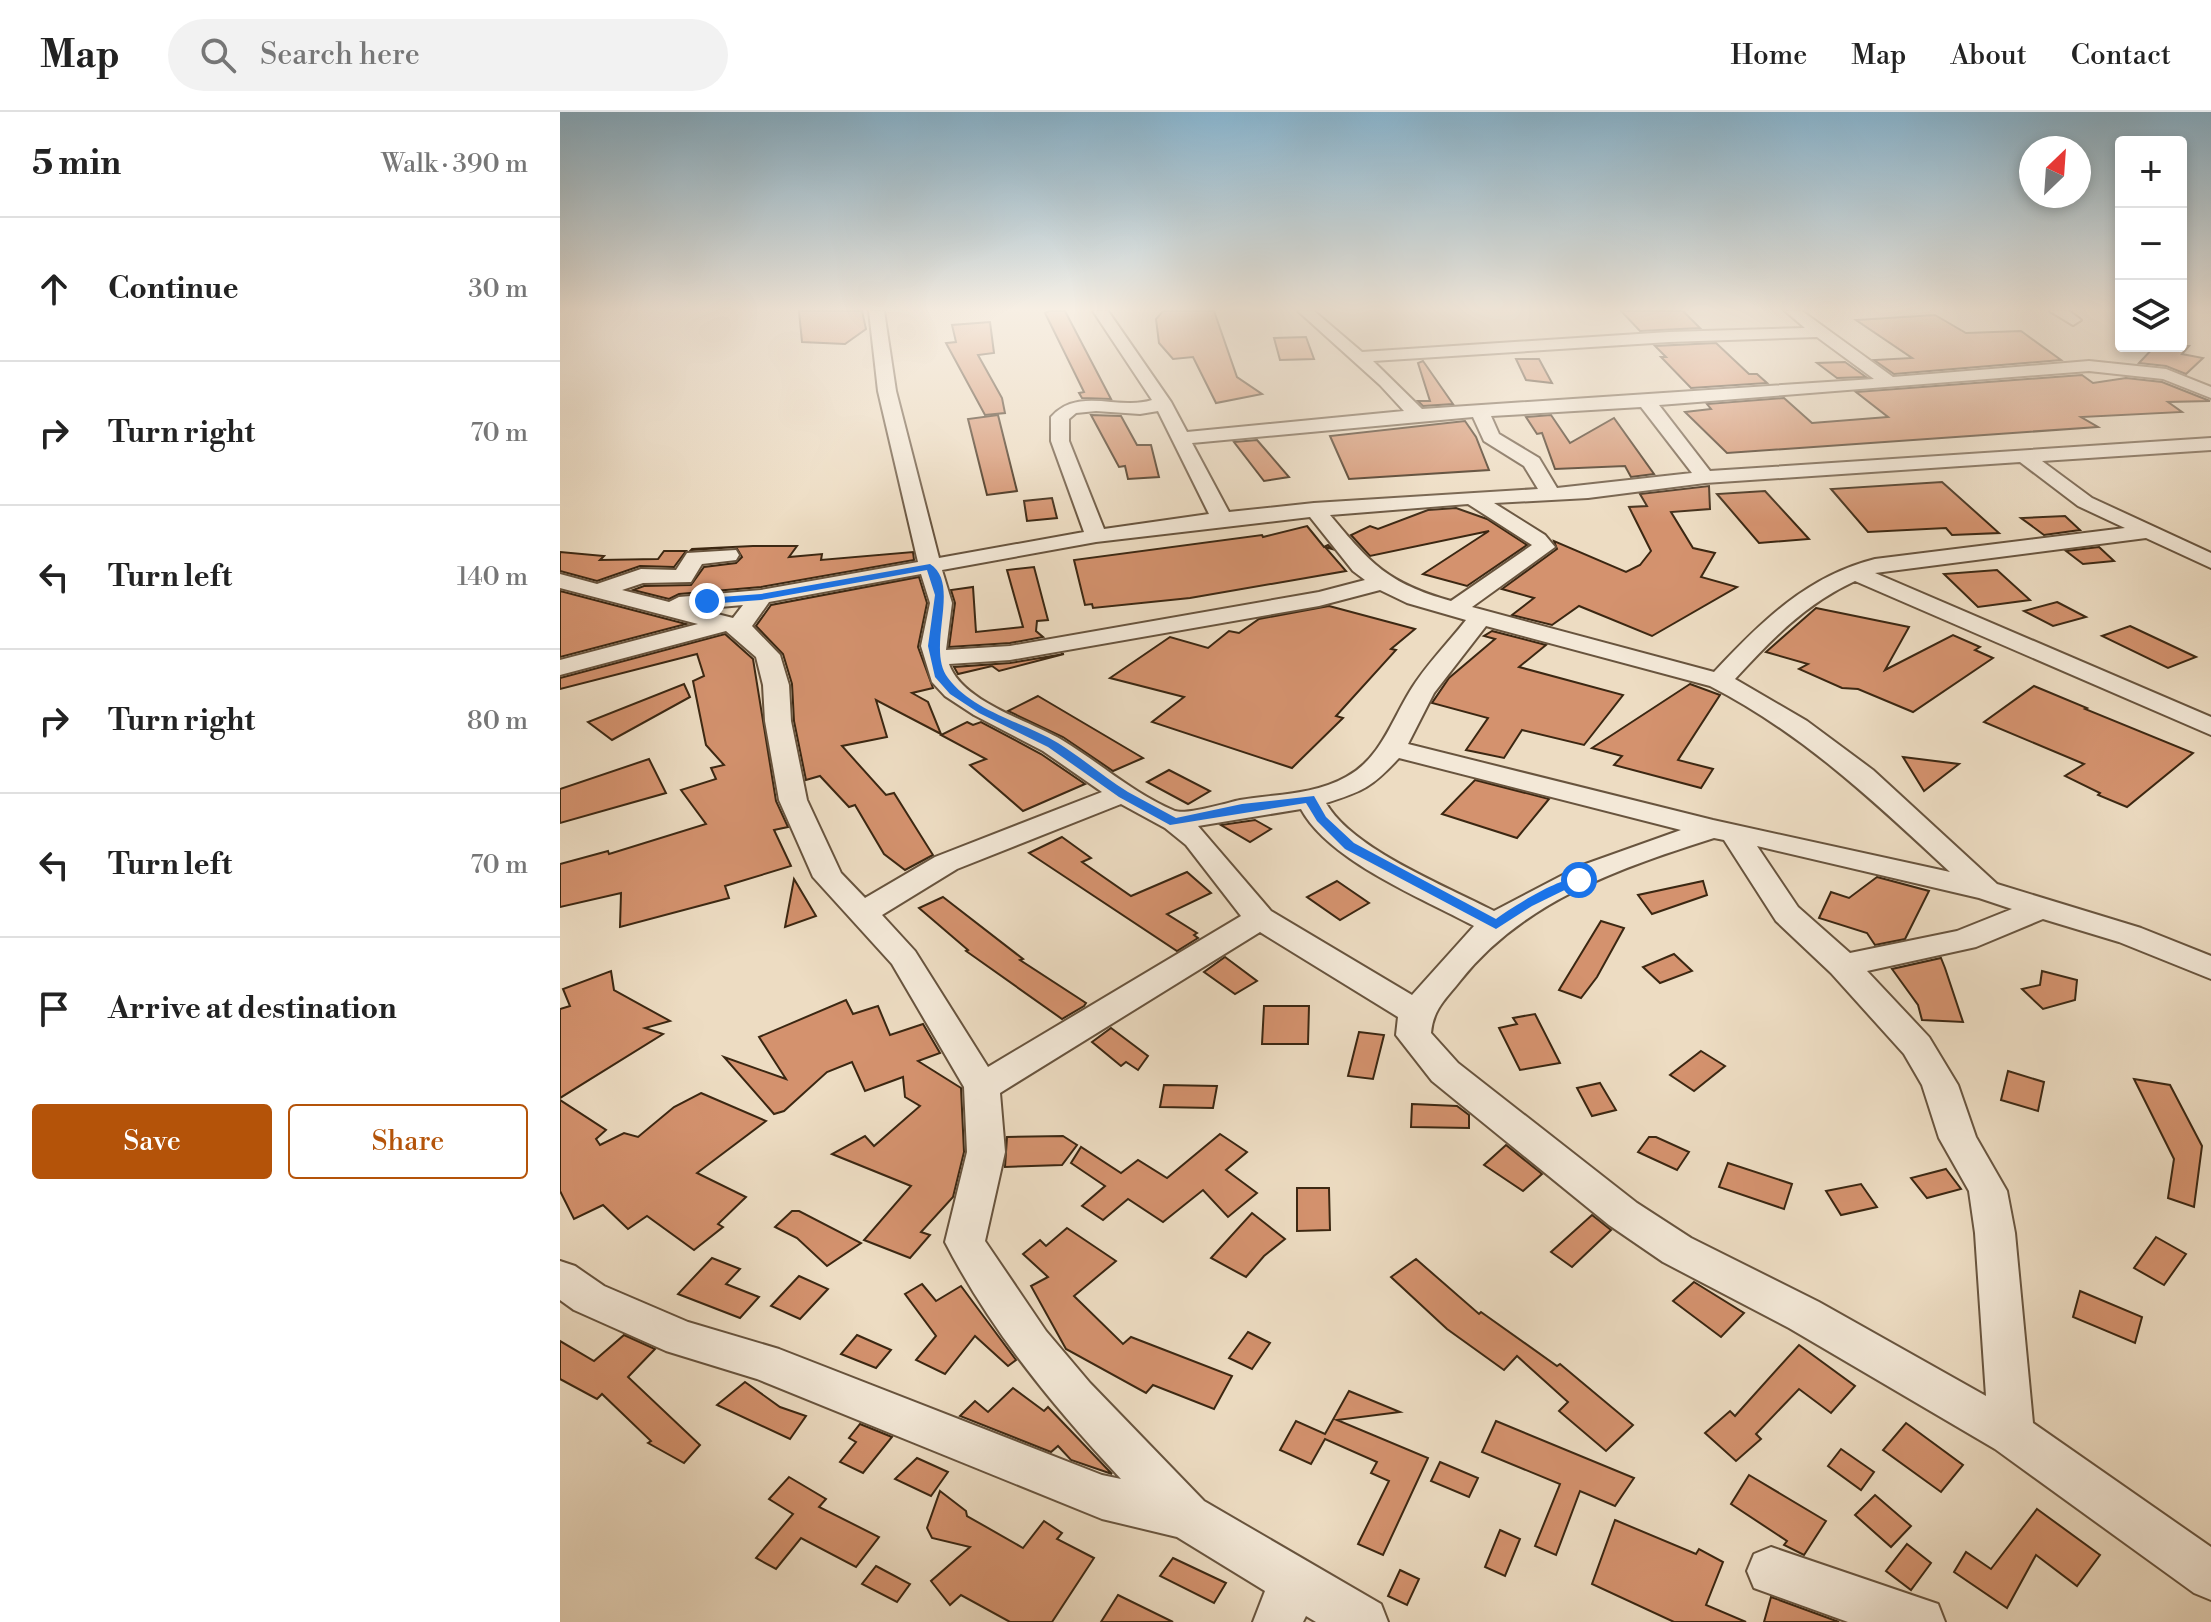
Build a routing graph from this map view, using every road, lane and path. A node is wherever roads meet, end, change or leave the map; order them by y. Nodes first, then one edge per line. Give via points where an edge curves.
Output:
1 (886, 381) edge
2 (1148, 381) edge
3 (1384, 381) edge
4 (1896, 381) edge
5 (2184, 381) edge
6 (1889, 382) joint
7 (2211, 393) edge
8 (1646, 401) junction
9 (1162, 402) junction
10 (1480, 412) junction
11 (1417, 415) junction
12 (1182, 438) junction
13 (2209, 446) edge
14 (2022, 455) junction
15 (1705, 477) junction
16 (1550, 493) junction
17 (1470, 497) junction
18 (1314, 509) junction
19 (1222, 519) junction
20 (2147, 532) junction
21 (1096, 536) junction
22 (728, 555) dead end
23 (2211, 561) edge
24 (930, 566) junction
25 (1854, 572) junction
26 (1382, 583) junction
27 (585, 587) edge
28 (761, 597) junction
29 (560, 601) edge
30 (662, 608) junction
31 (1454, 609) junction
32 (1481, 617) junction
33 (733, 625) junction
34 (935, 658) junction
35 (560, 668) edge
36 (1719, 681) junction
37 (2211, 727) edge
38 (1393, 748) junction
39 (1123, 794) junction
40 (1310, 799) junction
41 (1175, 822) junction
42 (1724, 831) junction
43 (1988, 891) junction
44 (2041, 908) junction
45 (862, 914) junction
46 (1260, 918) junction
47 (1496, 925) junction
48 (1843, 965) junction
49 (2211, 968) edge
50 (1416, 1012) junction
51 (982, 1087) junction
52 (560, 1278) edge
53 (2011, 1434) junction
54 (1187, 1517) junction
55 (1771, 1571) dead end
56 (2211, 1576) edge
57 (1286, 1600) edge
58 (1363, 1622) edge
59 (1920, 1622) edge

1 - 24 street
2 - 9 street
3 - 11 street
4 - 6 street
5 - 7 street
6 - 8 street
8 - 10 street
8 - 15 street
9 - 12 street
9 - 21 street via 1149,407 1074,408 1060,417 1060,441
10 - 11 street
10 - 16 street via 1491,437 1532,462
11 - 12 street
12 - 19 street
13 - 14 street
14 - 15 street
14 - 20 street via 2085,502
15 - 16 street
16 - 17 street
17 - 18 street
17 - 31 street via 1544,547
18 - 19 street
18 - 26 street
19 - 21 street
20 - 23 street
20 - 25 street
21 - 24 street
22 - 27 street via 695,558 683,577 641,576
24 - 28 street
24 - 34 street via 941,603
25 - 36 street via 1793,604
25 - 37 street
26 - 31 street
26 - 34 street via 1319,599 1010,653
27 - 29 street
27 - 30 street
28 - 30 street
28 - 33 street
30 - 33 street
31 - 32 street
32 - 36 street
32 - 38 street via 1422,691
33 - 35 street
33 - 45 street via 764,650 773,666 784,761 800,817 828,877
34 - 39 street via 941,677 954,691 1052,745
36 - 43 street via 1826,747
38 - 40 street via 1353,785
38 - 42 street
39 - 41 street
39 - 45 street via 946,863
40 - 41 street
40 - 47 street via 1321,819 1349,846
41 - 46 street via 1196,839
42 - 43 street
42 - 47 street via 1629,856 1527,903
42 - 48 street via 1787,914
43 - 44 street
44 - 48 street via 1965,940
44 - 49 street via 2130,935
45 - 51 street via 904,958
46 - 50 street
46 - 51 street
47 - 50 street
48 - 53 street via 1917,1046 1988,1191
50 - 53 street via 1413,1035 1445,1072 1623,1214 1677,1250 1804,1315
51 - 54 street via 986,1152 965,1242 1031,1344
52 - 54 street via 589,1298 681,1338 764,1362 1102,1497
53 - 56 street
54 - 57 street
55 - 59 street
57 - 58 street

